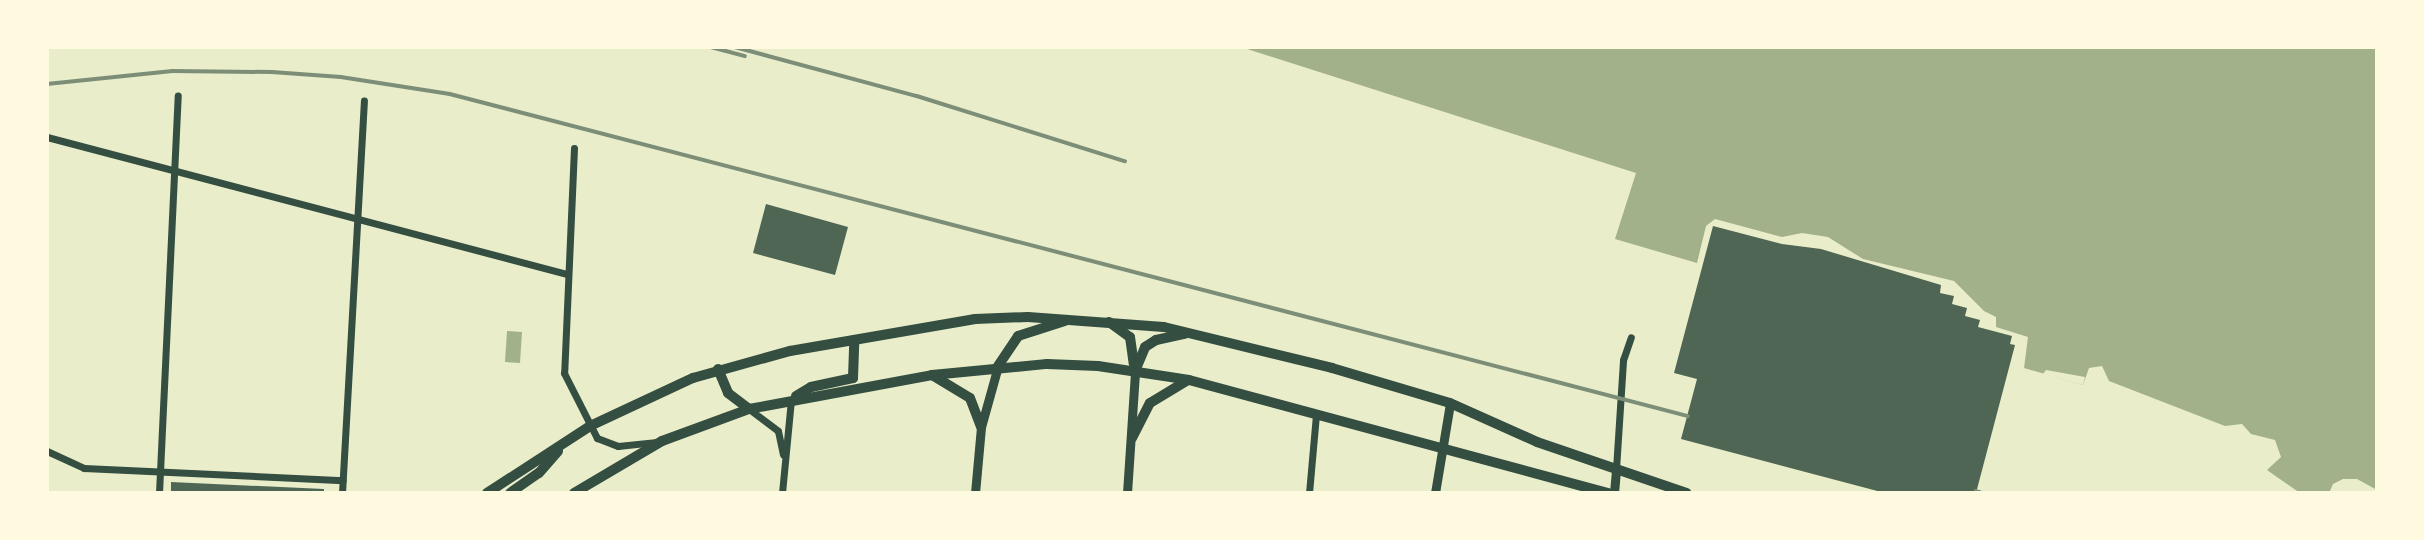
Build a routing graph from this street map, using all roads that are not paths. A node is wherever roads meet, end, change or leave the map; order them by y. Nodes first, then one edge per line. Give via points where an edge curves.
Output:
1 (178, 95) dead end
2 (364, 100) dead end
3 (47, 137) edge
4 (574, 148) dead end
5 (175, 169) junction
6 (357, 218) junction
7 (567, 274) junction
8 (1081, 318) junction
9 (1103, 319) junction
10 (1194, 333) junction
11 (1631, 337) dead end
12 (854, 340) junction
13 (998, 366) junction
14 (719, 369) junction
15 (1135, 370) junction
16 (932, 375) junction
17 (1189, 380) junction
18 (791, 400) junction
19 (1450, 403) junction
20 (749, 409) junction
21 (1316, 414) junction
22 (590, 426) junction
23 (981, 427) junction
24 (569, 438) junction
25 (1132, 439) junction
26 (662, 441) junction
27 (1441, 446) junction
28 (47, 451) edge
29 (784, 458) junction
30 (1616, 469) junction
31 (160, 470) junction
32 (342, 481) junction
33 (159, 493) edge
34 (342, 493) edge
35 (487, 493) edge
36 (510, 493) edge
37 (575, 493) edge
38 (782, 493) edge
39 (975, 493) edge
40 (1127, 493) edge
41 (1309, 493) edge
42 (1435, 493) edge
43 (1611, 493) edge
44 (1687, 493) edge

1 - 5 street
2 - 6 street
3 - 5 street
4 - 7 street
5 - 6 street
5 - 31 street
6 - 7 street
6 - 32 street
7 - 22 street via 564,373
8 - 9 highway
8 - 12 highway via 975,319
8 - 13 highway via 1018,336
9 - 10 highway
9 - 15 highway via 1130,337
10 - 15 highway via 1156,340 1145,347
10 - 19 highway
11 - 30 street via 1623,360
12 - 14 highway
12 - 18 highway via 853,378 811,387
13 - 15 highway
13 - 16 highway
13 - 23 street
14 - 20 highway via 728,393
14 - 22 highway via 640,400
15 - 17 highway
15 - 25 street
16 - 18 highway
16 - 23 highway via 970,398
17 - 21 highway
17 - 25 highway via 1150,403
18 - 20 highway
18 - 29 street
19 - 27 street
19 - 30 highway via 1537,442
20 - 26 highway
20 - 29 street via 778,431
21 - 27 highway
21 - 41 street
22 - 24 highway
22 - 26 street via 597,438 613,446
23 - 39 street
24 - 35 highway
24 - 36 highway via 538,473
25 - 40 street
26 - 37 highway
27 - 42 street
27 - 43 highway
28 - 31 street via 84,468
29 - 38 street
30 - 43 street
30 - 44 highway
31 - 32 street
31 - 33 street
32 - 34 street

